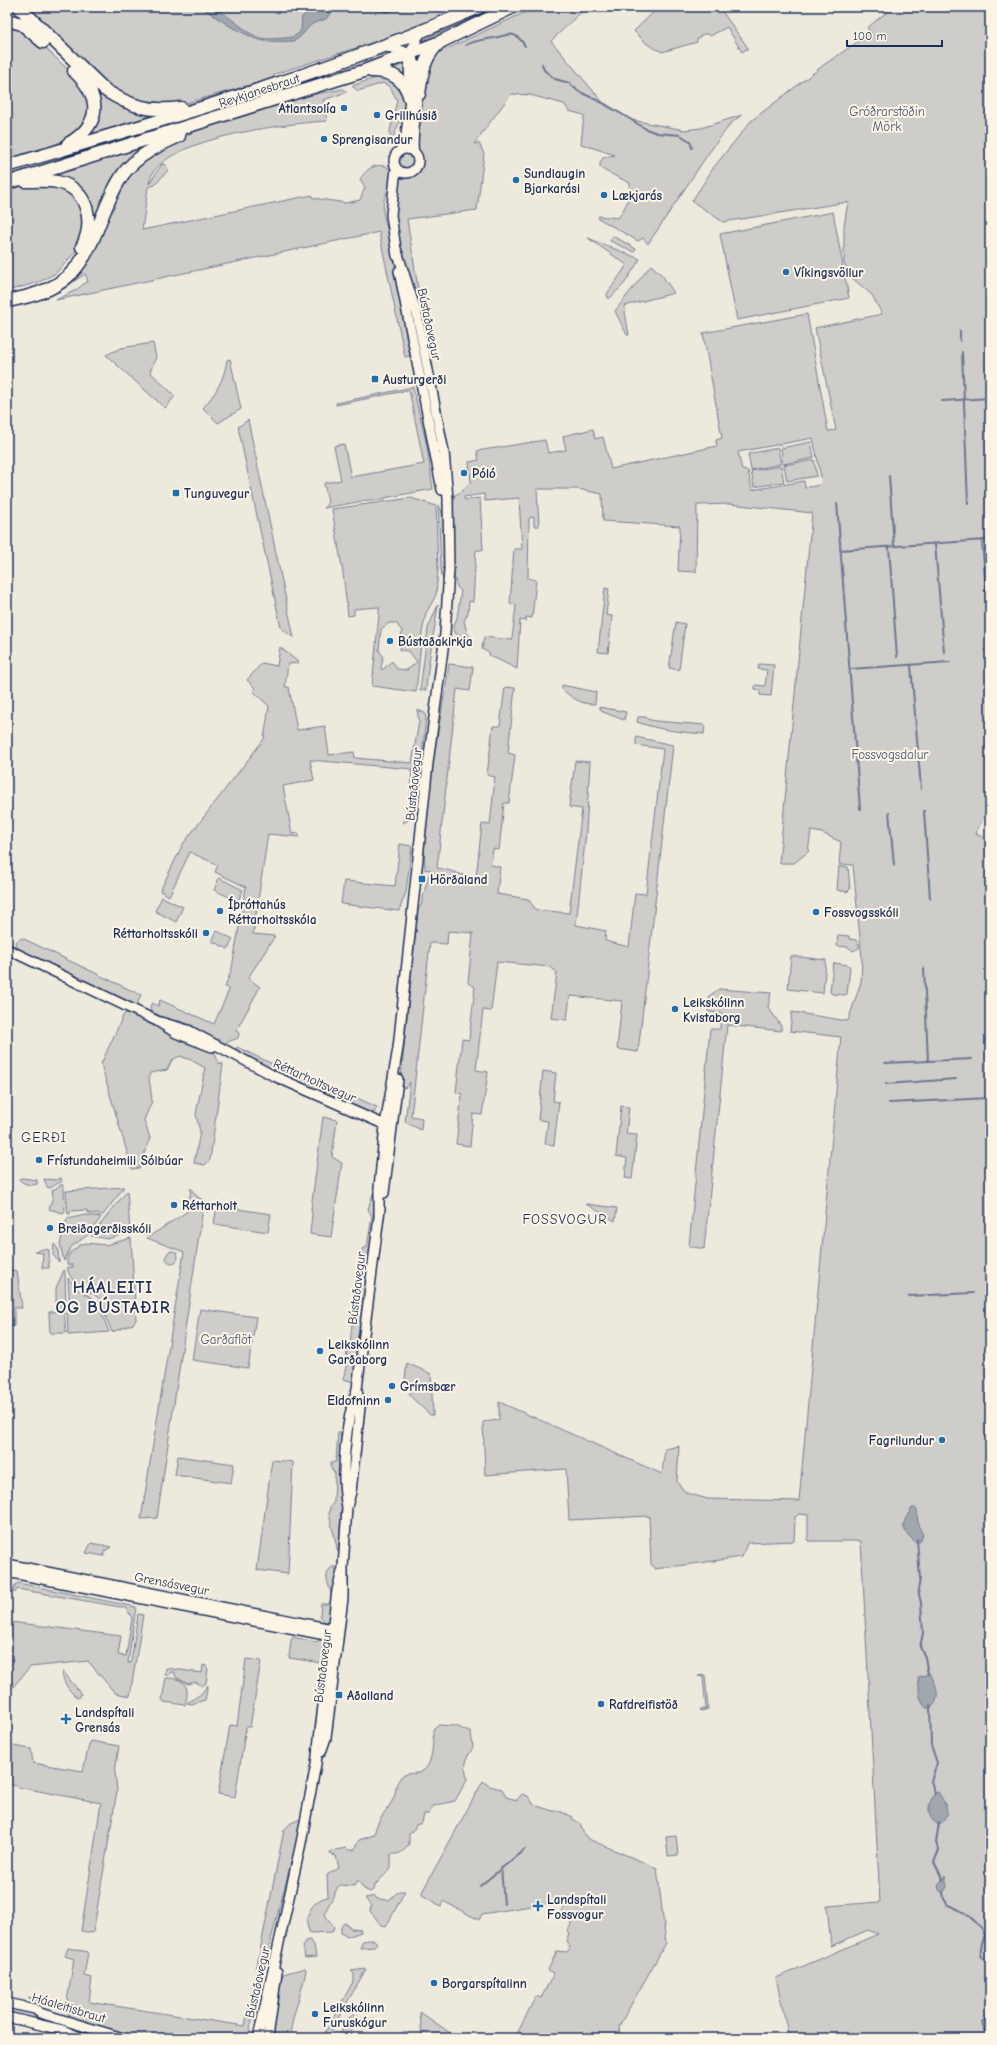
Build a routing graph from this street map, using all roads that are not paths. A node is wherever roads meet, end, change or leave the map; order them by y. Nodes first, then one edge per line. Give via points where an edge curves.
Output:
1 (19, 7) edge
2 (478, 7) edge
3 (513, 7) edge
4 (7, 20) edge
5 (420, 33) junction
6 (440, 42) junction
7 (384, 47) junction
8 (409, 55) junction
9 (364, 71) junction
10 (414, 96) junction
11 (208, 105) junction
12 (211, 120) junction
13 (400, 151) junction
14 (54, 152) junction
15 (414, 153) junction
16 (7, 166) edge
17 (396, 168) junction
18 (410, 172) junction
19 (8, 182) edge
20 (394, 193) junction
21 (7, 293) edge
22 (7, 301) edge
23 (7, 950) edge
24 (389, 1126) junction
25 (7, 1564) edge
26 (7, 1572) edge
27 (335, 1633) junction
28 (282, 1931) junction
29 (7, 2002) edge
30 (7, 2017) edge
31 (82, 2038) edge
32 (122, 2038) edge
33 (258, 2038) edge
34 (268, 2038) edge

1 - 11 highway via 105,90 121,100 137,107 158,109
2 - 5 highway, Reykjanesbraut
3 - 6 highway, Reykjanesbraut
4 - 14 highway via 22,24 34,33 91,91 94,102 92,123 82,134
5 - 7 highway, Reykjanesbraut
5 - 8 main road
6 - 8 highway, Reykjanesbraut
6 - 10 highway via 428,54
7 - 8 main road via 402,50
7 - 11 highway, Reykjanesbraut
8 - 9 highway, Reykjanesbraut
8 - 10 main road, Bústaðavegur via 414,62
9 - 10 highway via 391,73
9 - 12 highway, Reykjanesbraut
10 - 13 main road, Bústaðavegur
10 - 15 main road, Bústaðavegur
11 - 14 highway, Reykjanesbraut
12 - 19 highway, Reykjanesbraut
12 - 22 highway via 154,148 125,172 111,195 86,255 70,275 36,295
13 - 15 main road via 408,150
13 - 17 main road, Bústaðavegur via 394,160
14 - 16 highway, Reykjanesbraut
15 - 18 main road, Bústaðavegur via 417,164
17 - 18 main road via 402,172
17 - 20 main road, Bústaðavegur
18 - 20 main road, Bústaðavegur
19 - 21 highway via 57,182 70,187 86,206 89,221 83,246 60,274 32,288
20 - 24 main road, Bústaðavegur via 391,215 409,324 439,467 447,523 449,582 398,1048 399,1066
23 - 24 main road, Réttarholtsvegur via 157,1021 187,1039 228,1053
24 - 27 main road, Bústaðavegur via 385,1188 379,1214 357,1389 350,1407 346,1442 343,1491 347,1507 342,1568 337,1590
25 - 27 main road, Grensásvegur
26 - 27 main road, Grensásvegur
27 - 28 main road, Bústaðavegur via 316,1764
28 - 33 main road, Bústaðavegur
28 - 34 main road, Bústaðavegur
29 - 32 main road, Háaleitisbraut
30 - 31 main road, Háaleitisbraut via 62,2030

